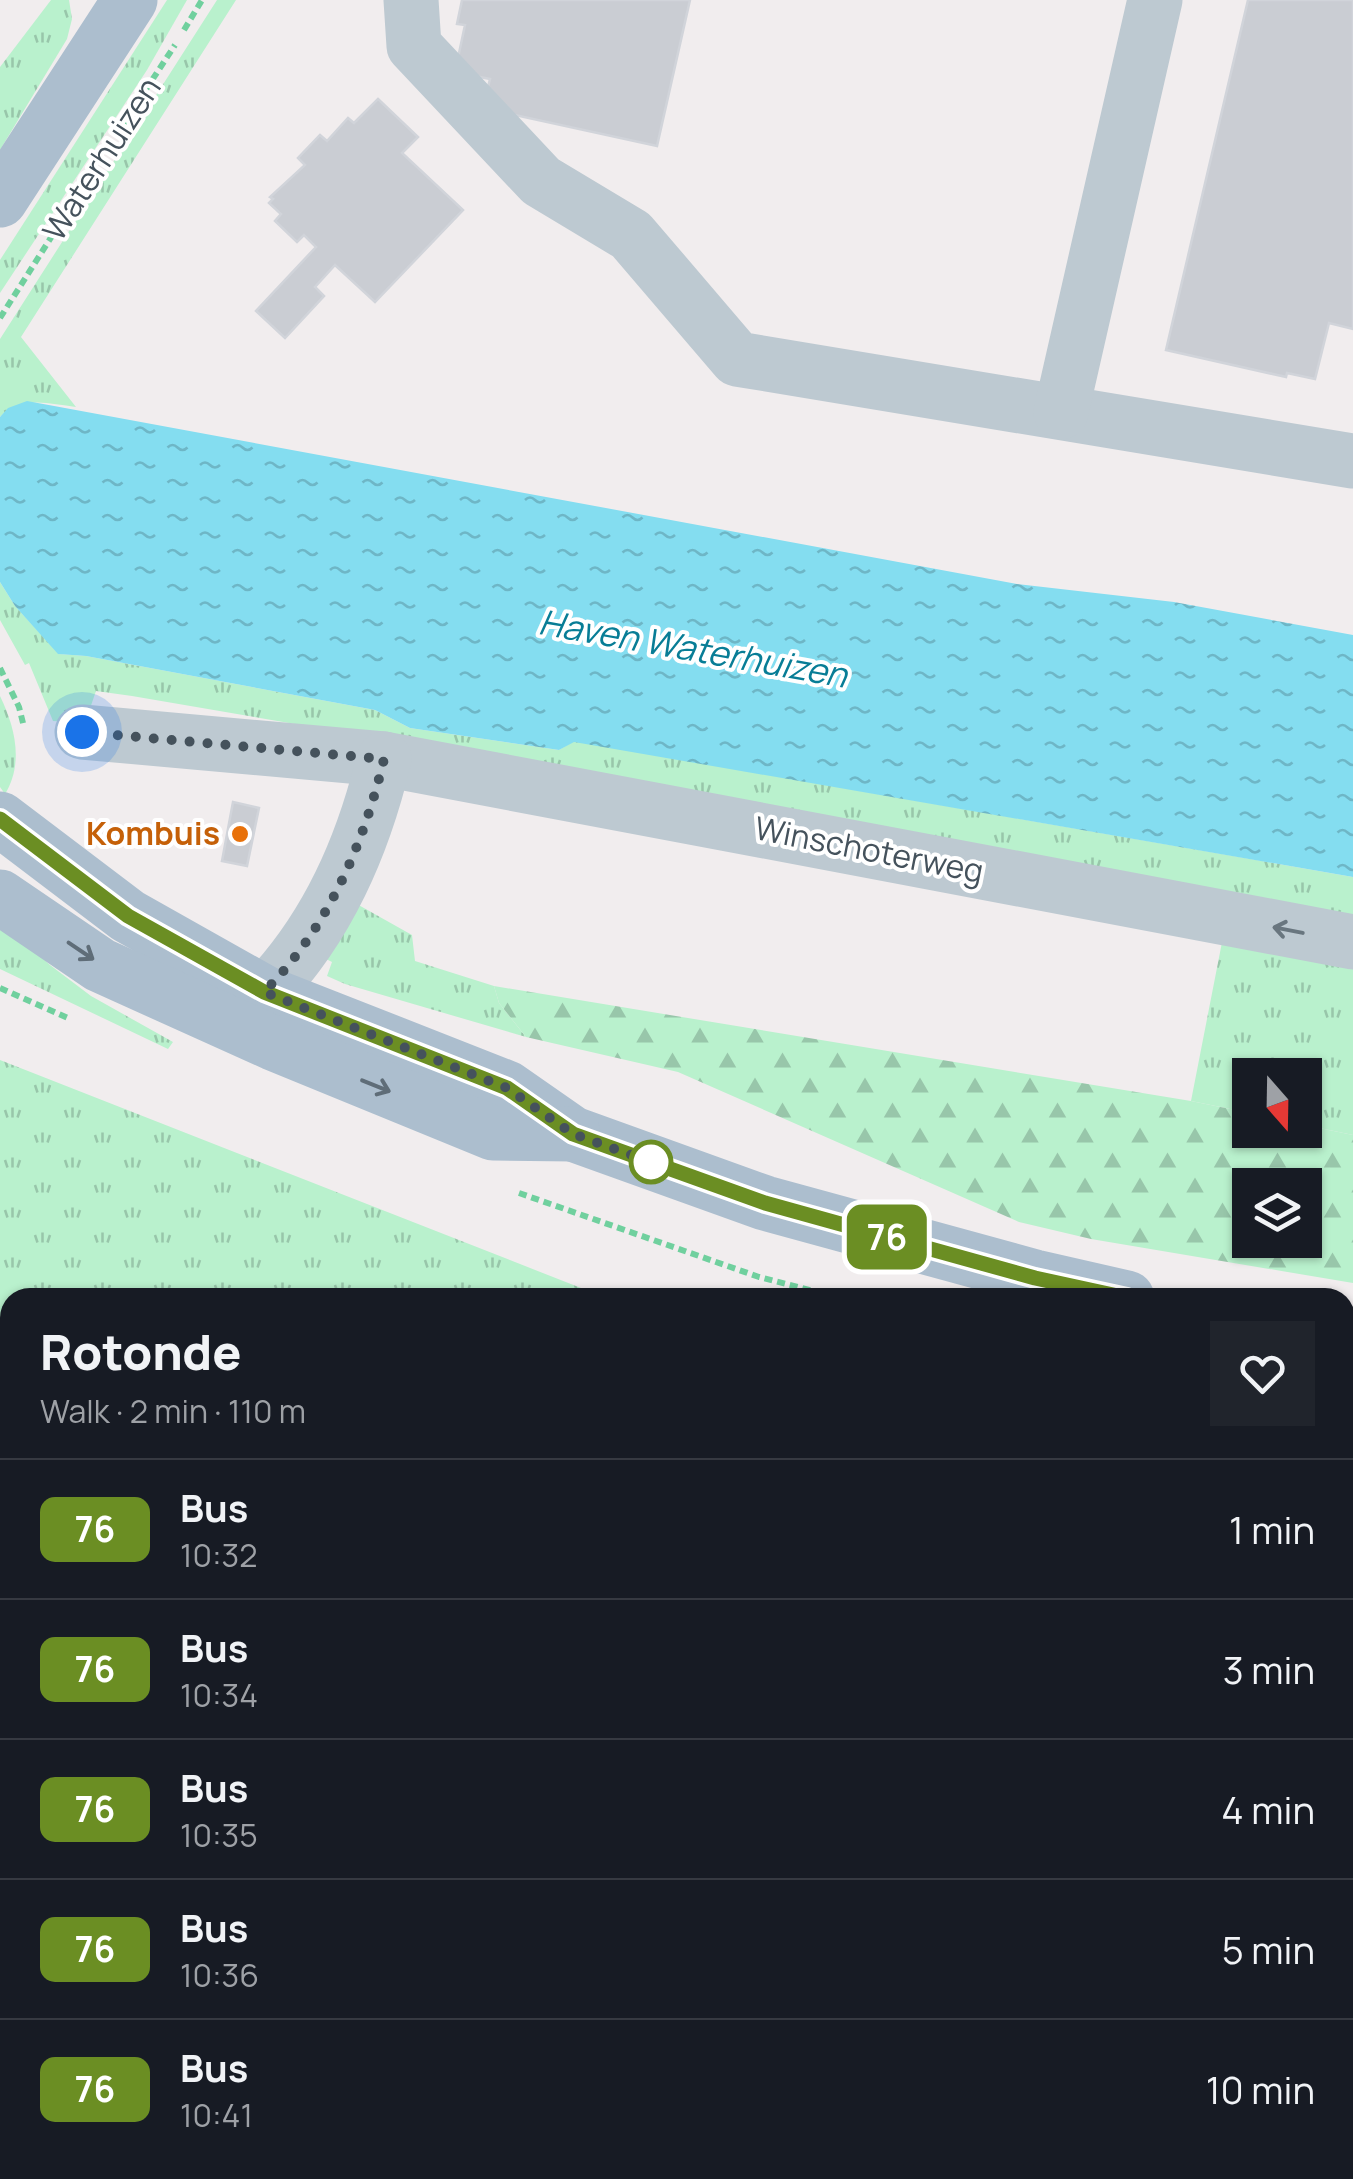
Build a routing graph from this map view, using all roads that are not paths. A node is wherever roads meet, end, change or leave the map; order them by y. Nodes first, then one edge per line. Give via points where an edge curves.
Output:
1 (130, 0) edge
2 (410, 0) edge
3 (1155, 0) edge
4 (0, 200) edge
5 (1061, 412) junction
6 (1353, 461) edge
7 (82, 732) dead end
8 (384, 759) junction
9 (0, 820) edge
10 (0, 897) edge
11 (1353, 942) edge
12 (264, 992) junction
13 (573, 1134) junction
14 (1081, 1288) edge

1 - 4 main road, Waterhuizen
2 - 5 street via 414,46 541,181 631,235 737,359
3 - 5 street
5 - 6 street
7 - 8 street, Winschoterweg
11 -> 8 street, Winschoterweg
8 - 12 street via 373,806 336,894
9 - 12 main road via 128,916
10 -> 13 main road via 100,964 272,1044 492,1133
12 - 13 main road via 507,1088
13 - 14 main road via 765,1203

